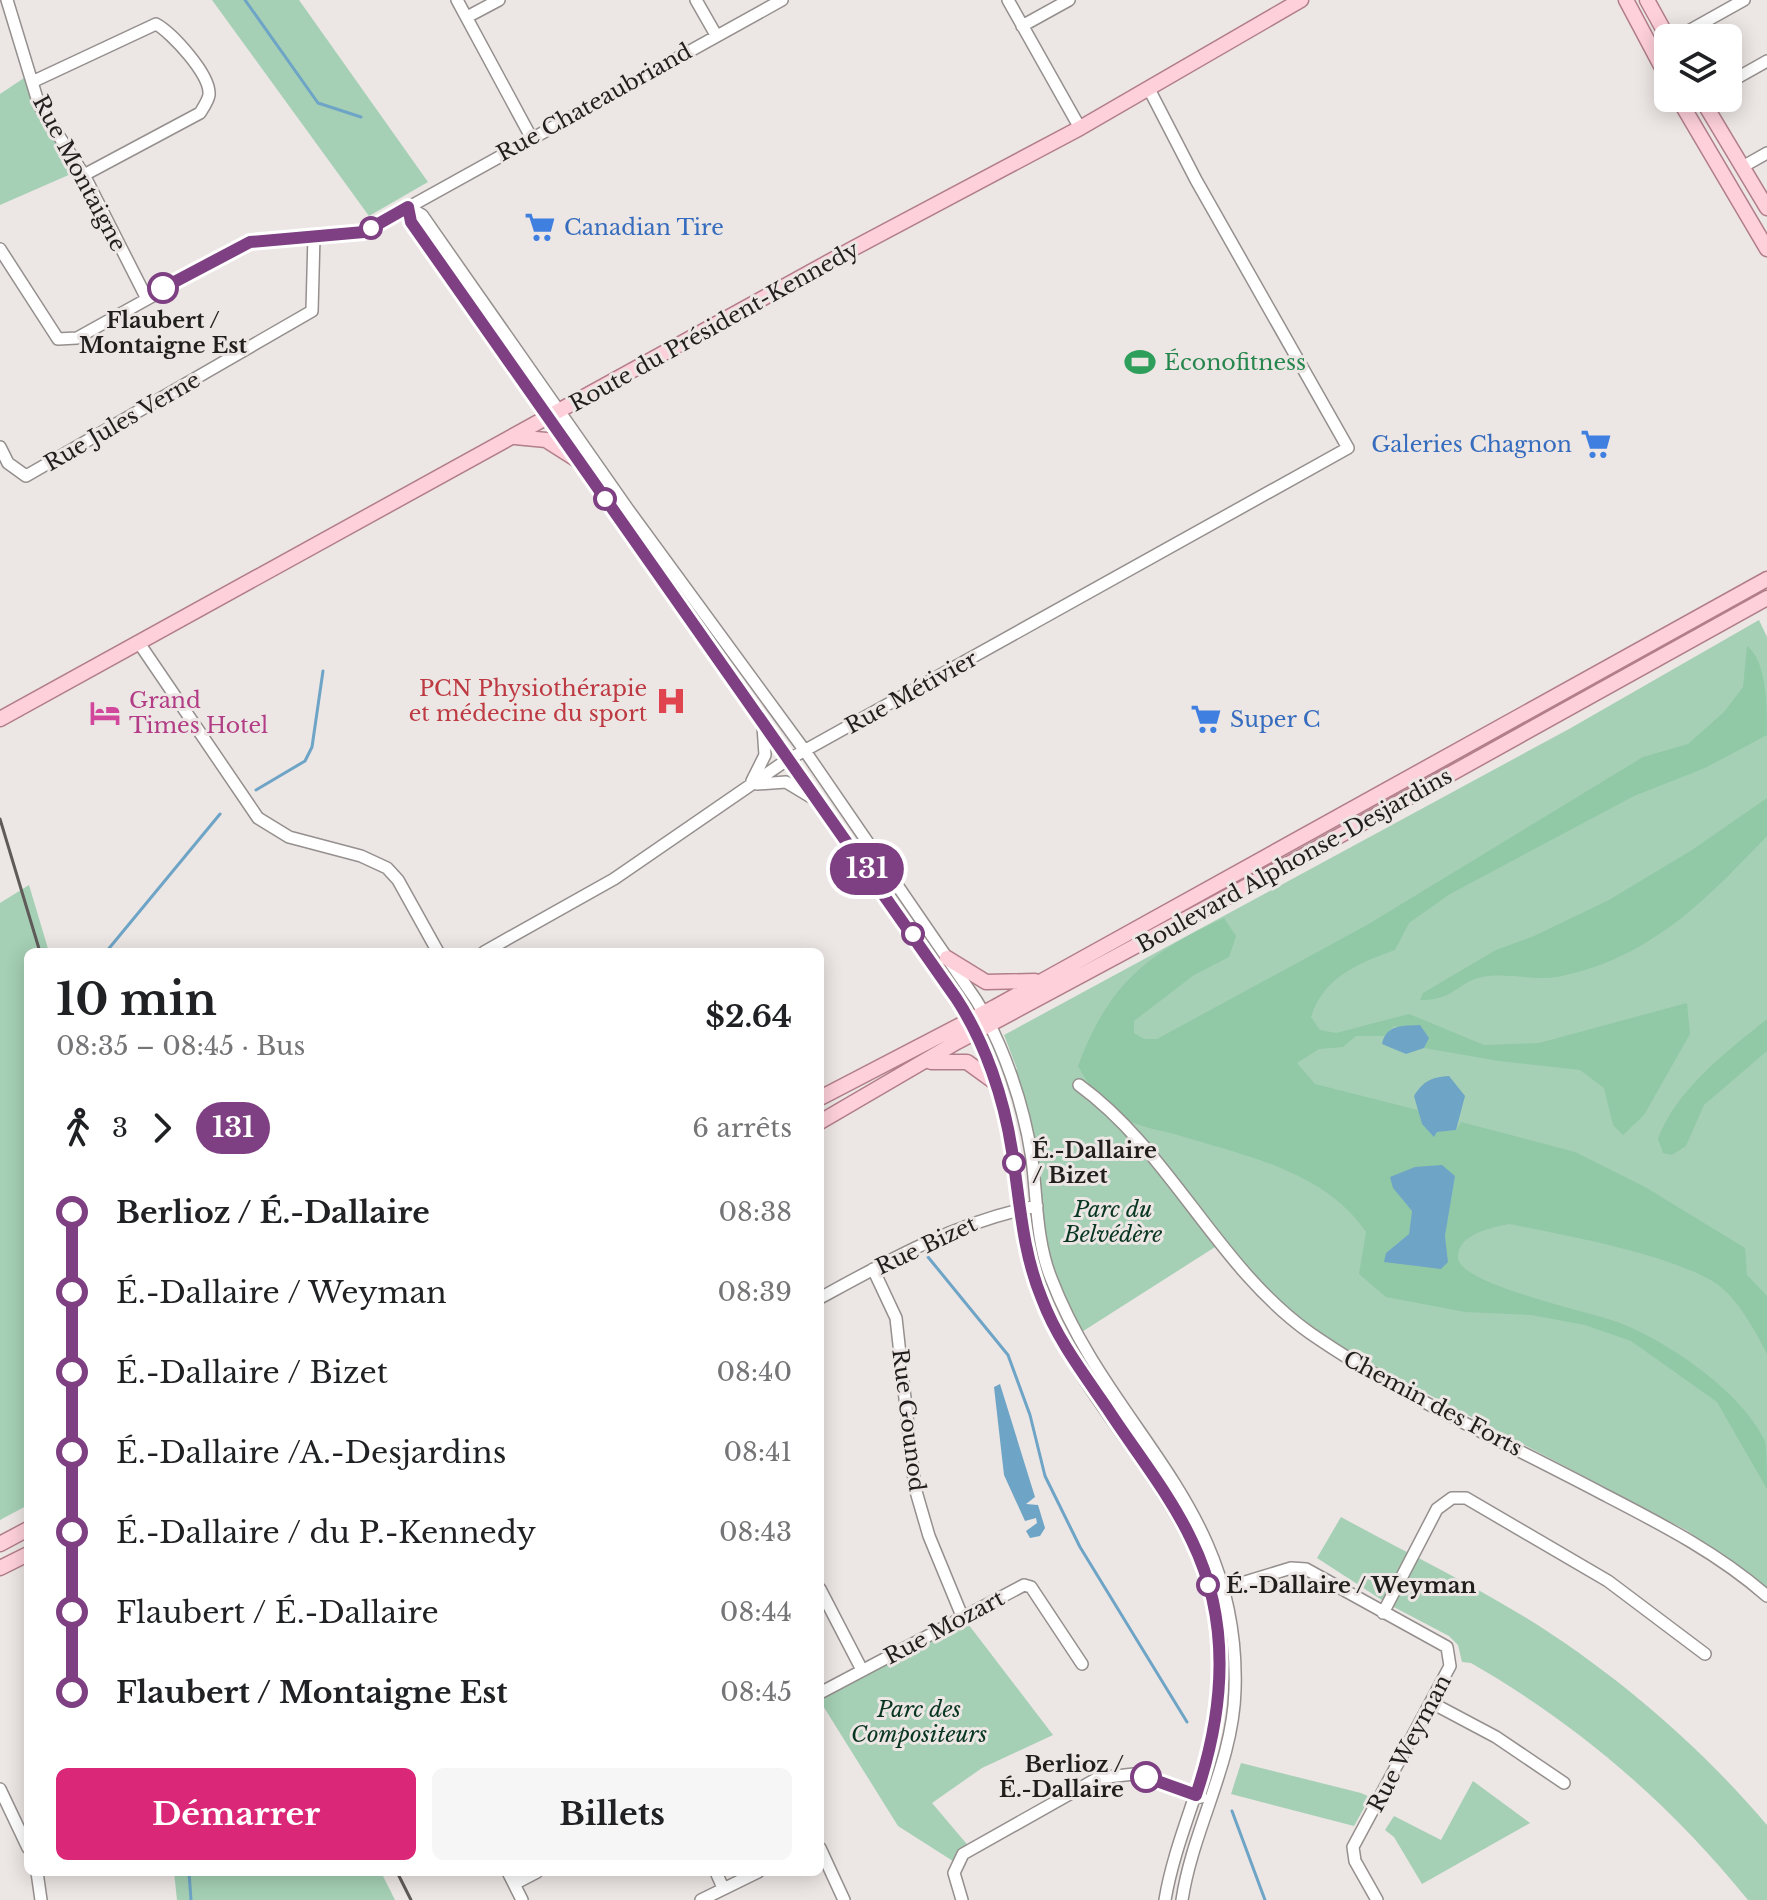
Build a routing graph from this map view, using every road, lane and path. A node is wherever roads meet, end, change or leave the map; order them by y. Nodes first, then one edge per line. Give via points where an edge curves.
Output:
1 (7, 0) edge
2 (457, 0) edge
3 (499, 0) edge
4 (696, 0) edge
5 (782, 0) edge
6 (1008, 0) edge
7 (1069, 0) edge
8 (1301, 0) edge
9 (1626, 0) edge
10 (1647, 0) edge
11 (1744, 0) edge
12 (467, 17) junction
13 (1660, 24) edge
14 (1701, 24) edge
15 (1022, 26) junction
16 (716, 35) junction
17 (1654, 53) edge
18 (1767, 61) edge
19 (1742, 75) edge
20 (32, 82) junction
21 (1149, 89) junction
22 (1686, 112) edge
23 (1711, 112) edge
24 (1080, 128) junction
25 (531, 137) junction
26 (1767, 153) edge
27 (1744, 166) junction
28 (84, 175) junction
29 (408, 207) junction
30 (1767, 208) edge
31 (314, 236) junction
32 (0, 249) edge
33 (1767, 249) edge
34 (146, 297) junction
35 (554, 416) junction
36 (515, 437) junction
37 (0, 447) edge
38 (579, 461) junction
39 (1767, 579) edge
40 (1767, 598) edge
41 (139, 643) junction
42 (761, 718) junction
43 (0, 719) edge
44 (805, 751) junction
45 (790, 759) junction
46 (745, 789) junction
47 (824, 808) junction
48 (436, 948) edge
49 (491, 948) edge
50 (947, 958) junction
51 (1044, 980) junction
52 (979, 1023) junction
53 (918, 1065) junction
54 (996, 1083) junction
55 (1079, 1085) dead end
56 (824, 1096) edge
57 (824, 1120) edge
58 (1037, 1206) junction
59 (1019, 1210) junction
60 (873, 1269) junction
61 (824, 1296) edge
62 (24, 1531) edge
63 (0, 1544) edge
64 (24, 1556) edge
65 (0, 1568) edge
66 (1225, 1588) junction
67 (1211, 1592) junction
68 (1767, 1596) edge
69 (824, 1597) edge
70 (1383, 1613) junction
71 (962, 1616) junction
72 (1705, 1654) dead end
73 (1082, 1664) dead end
74 (862, 1670) junction
75 (824, 1691) edge
76 (1432, 1703) junction
77 (1564, 1783) dead end
78 (0, 1789) edge
79 (1196, 1795) junction
80 (1212, 1801) junction
81 (24, 1840) edge
82 (824, 1857) edge
83 (38, 1876) edge
84 (510, 1876) edge
85 (529, 1876) edge
86 (718, 1876) edge
87 (749, 1876) edge
88 (514, 1884) junction
89 (723, 1888) junction
90 (41, 1900) edge
91 (522, 1900) edge
92 (701, 1900) edge
93 (844, 1900) edge
94 (962, 1900) edge
95 (1165, 1900) edge
96 (1182, 1900) edge
97 (1377, 1900) edge

1 - 20 street, Rue Montaigne
2 - 12 street
3 - 12 street
4 - 16 street
5 - 16 street, Rue Chateaubriand
6 - 15 street
7 - 15 street
8 - 21 main road, Route du Président-Kennedy
9 - 17 main road
10 - 13 main road
11 - 14 street
12 - 25 street
15 - 24 street
16 - 25 street, Rue Chateaubriand
18 - 19 street
20 - 28 street, Rue Montaigne via 39,105
20 - 28 street via 156,24 176,36 206,84 209,96 200,113
21 - 24 main road, Route du Président-Kennedy
21 - 44 street, Rue Métivier via 1348,448
22 - 33 main road
23 - 27 main road
24 - 35 main road, Route du Président-Kennedy
25 - 29 street, Rue Chateaubriand
26 - 27 street
27 - 30 main road
28 - 34 street, Rue Montaigne
29 - 31 street, Rue Chateaubriand via 364,232
29 - 35 street via 411,222
31 - 34 street, Rue Chateaubriand via 250,242
31 - 37 street, Rue Jules Verne via 312,311 26,476 8,463
32 - 34 street, Rue Chateaubriand via 58,339 77,338
35 - 36 main road, Route du Président-Kennedy
35 - 38 street
35 - 44 street
36 - 38 main road via 546,440
36 - 41 main road, Route du Président-Kennedy
38 - 42 street
39 - 51 main road, Boulevard Alphonse-Desjardins
40 - 52 main road, Boulevard Alphonse-Desjardins
41 - 43 main road, Route du Président-Kennedy
41 - 48 street via 258,818 289,837 387,868
42 - 45 street
42 - 46 street via 765,755
44 - 45 street, Rue Métivier
44 - 50 street
45 - 46 street, Rue Métivier
45 - 47 street
46 - 47 street via 770,780 786,782
46 - 49 street, Rue Métivier via 618,877
47 - 52 street
50 - 51 main road via 986,982
50 - 52 street
51 - 52 main road, Boulevard Alphonse-Desjardins
52 - 53 main road, Boulevard Alphonse-Desjardins
52 - 54 street
52 - 56 main road, Boulevard Alphonse-Desjardins
52 - 58 street via 1025,1122
53 - 54 main road via 967,1062
53 - 57 main road, Boulevard Alphonse-Desjardins
54 - 59 street
55 - 68 street, Chemin des Forts via 1106,1104 1147,1147 1252,1278 1306,1330 1366,1371 1695,1542
58 - 59 street, Rue Bizet
58 - 66 street via 1049,1275 1073,1330 1197,1516
59 - 60 street, Rue Bizet via 969,1223
59 - 67 street via 1032,1272 1055,1329 1186,1529
60 - 61 street, Rue Bizet
60 - 71 street, Rue Gounod via 896,1318 915,1488
62 - 63 main road
64 - 65 main road
66 - 67 street, Rue Weyman
66 - 70 street, Rue Weyman via 1298,1567
66 - 80 street via 1234,1637 1235,1690 1227,1750
67 - 79 street via 1220,1692
69 - 74 street
70 - 72 street via 1437,1509 1452,1498 1466,1498 1608,1581
70 - 76 street, Rue Weyman via 1451,1654
71 - 73 street, Rue Mozart via 1024,1585 1031,1587
71 - 74 street, Rue Mozart
74 - 75 street, Rue Mozart
76 - 77 street via 1496,1737
76 - 97 street, Rue Weyman via 1353,1847
78 - 81 street
79 - 80 street
79 - 94 street via 1134,1774 1098,1778 963,1854 954,1873
79 - 95 street
80 - 96 street
82 - 93 street
83 - 90 street
84 - 88 street
85 - 88 street
86 - 89 street
87 - 89 street
88 - 91 street
89 - 92 street

